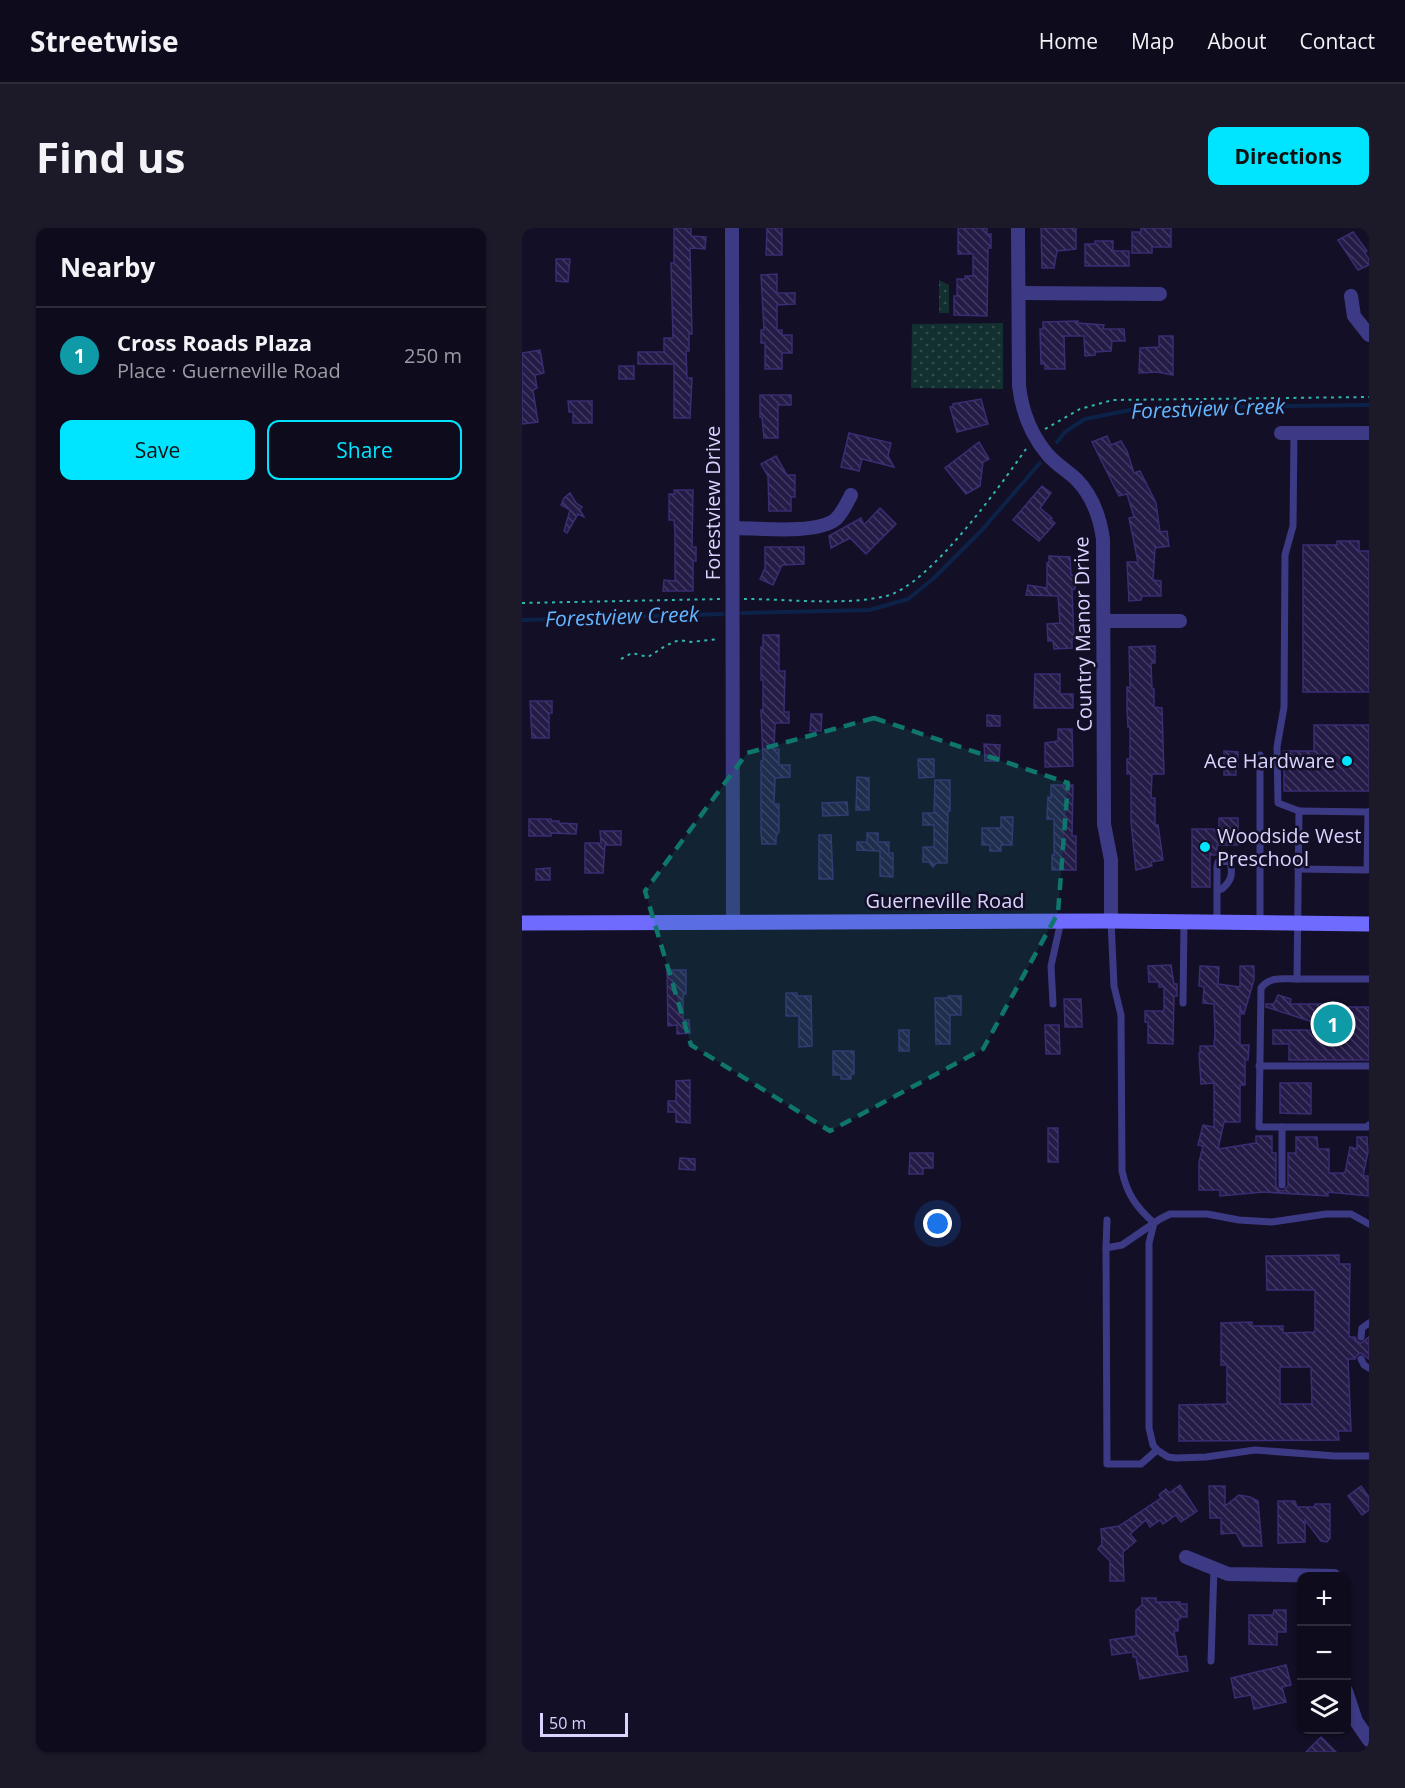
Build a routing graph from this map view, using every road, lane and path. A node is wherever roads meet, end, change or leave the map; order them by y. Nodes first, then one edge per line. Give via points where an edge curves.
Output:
1 (732, 228) edge
2 (1018, 228) edge
3 (1019, 293) junction
4 (1160, 294) dead end
5 (1352, 296) dead end
6 (1369, 335) edge
7 (1369, 396) edge
8 (1044, 429) dead end
9 (1287, 434) joint
10 (1369, 434) edge
11 (1028, 446) dead end
12 (851, 495) dead end
13 (733, 528) junction
14 (727, 600) dead end
15 (740, 600) dead end
16 (522, 603) edge
17 (1104, 621) junction
18 (1180, 621) dead end
19 (719, 639) dead end
20 (621, 659) dead end
21 (1260, 755) dead end
22 (1299, 812) junction
23 (1368, 812) edge
24 (1298, 870) junction
25 (1217, 890) dead end
26 (1061, 921) junction
27 (1111, 921) junction
28 (733, 922) junction
29 (1184, 922) junction
30 (1217, 922) junction
31 (522, 923) edge
32 (1260, 923) junction
33 (1297, 923) junction
34 (1369, 924) edge
35 (1297, 979) junction
36 (1369, 979) edge
37 (1182, 1003) dead end
38 (1053, 1004) dead end
39 (1259, 1066) junction
40 (1369, 1066) edge
41 (1369, 1125) edge
42 (1282, 1127) junction
43 (1282, 1185) dead end
44 (1107, 1220) dead end
45 (1154, 1223) junction
46 (1369, 1224) edge
47 (1106, 1248) junction
48 (1369, 1323) edge
49 (1361, 1336) dead end
50 (1361, 1359) dead end
51 (1369, 1368) edge
52 (1157, 1450) junction
53 (1369, 1456) edge
54 (1186, 1557) dead end
55 (1214, 1568) junction
56 (1297, 1575) edge
57 (1211, 1661) dead end
58 (1351, 1704) edge
59 (1369, 1740) edge

1 - 13 street, Forestview Drive
2 - 3 street, Country Manor Drive
3 - 4 street
3 - 17 street, Country Manor Drive via 1022,406 1039,443 1084,488 1100,520
5 - 6 street via 1353,316
7 - 8 path via 1113,400 1080,409
9 - 10 street
9 - 22 lane via 1293,526 1285,555 1284,707 1277,747 1278,802
11 - 15 path via 1001,484 913,583 888,595 861,600
12 - 13 street via 834,520 820,526
13 - 28 street, Forestview Drive
14 - 16 path
17 - 18 street
17 - 27 street, Country Manor Drive via 1104,824 1111,860
19 - 20 path via 680,640 648,657 632,653
21 - 32 lane
22 - 23 lane
22 - 24 lane
23 - 24 lane via 1367,870
24 - 33 lane
25 - 30 lane
26 - 27 main road, Guerneville Road
26 - 28 main road, Guerneville Road
26 - 38 lane via 1051,966
27 - 29 main road, Guerneville Road
27 - 45 lane via 1114,986 1121,1015 1122,1171 1132,1200
28 - 31 main road, Guerneville Road
29 - 30 main road, Guerneville Road
29 - 37 lane
30 - 32 main road, Guerneville Road
32 - 33 main road, Guerneville Road
33 - 34 main road, Guerneville Road
33 - 35 lane
35 - 36 lane
35 - 39 lane via 1270,980 1261,988
39 - 40 lane
39 - 42 lane via 1259,1127
41 - 42 lane
42 - 43 lane
44 - 47 lane
45 - 46 lane via 1170,1214 1272,1222 1339,1213 1351,1214
45 - 47 lane via 1122,1245
45 - 52 lane via 1149,1243 1149,1428
47 - 52 lane via 1107,1464 1141,1464
48 - 49 lane via 1362,1328
50 - 51 lane
52 - 53 lane via 1176,1458 1263,1450
54 - 55 street
55 - 56 street via 1228,1574
55 - 57 lane
58 - 59 street via 1356,1721

